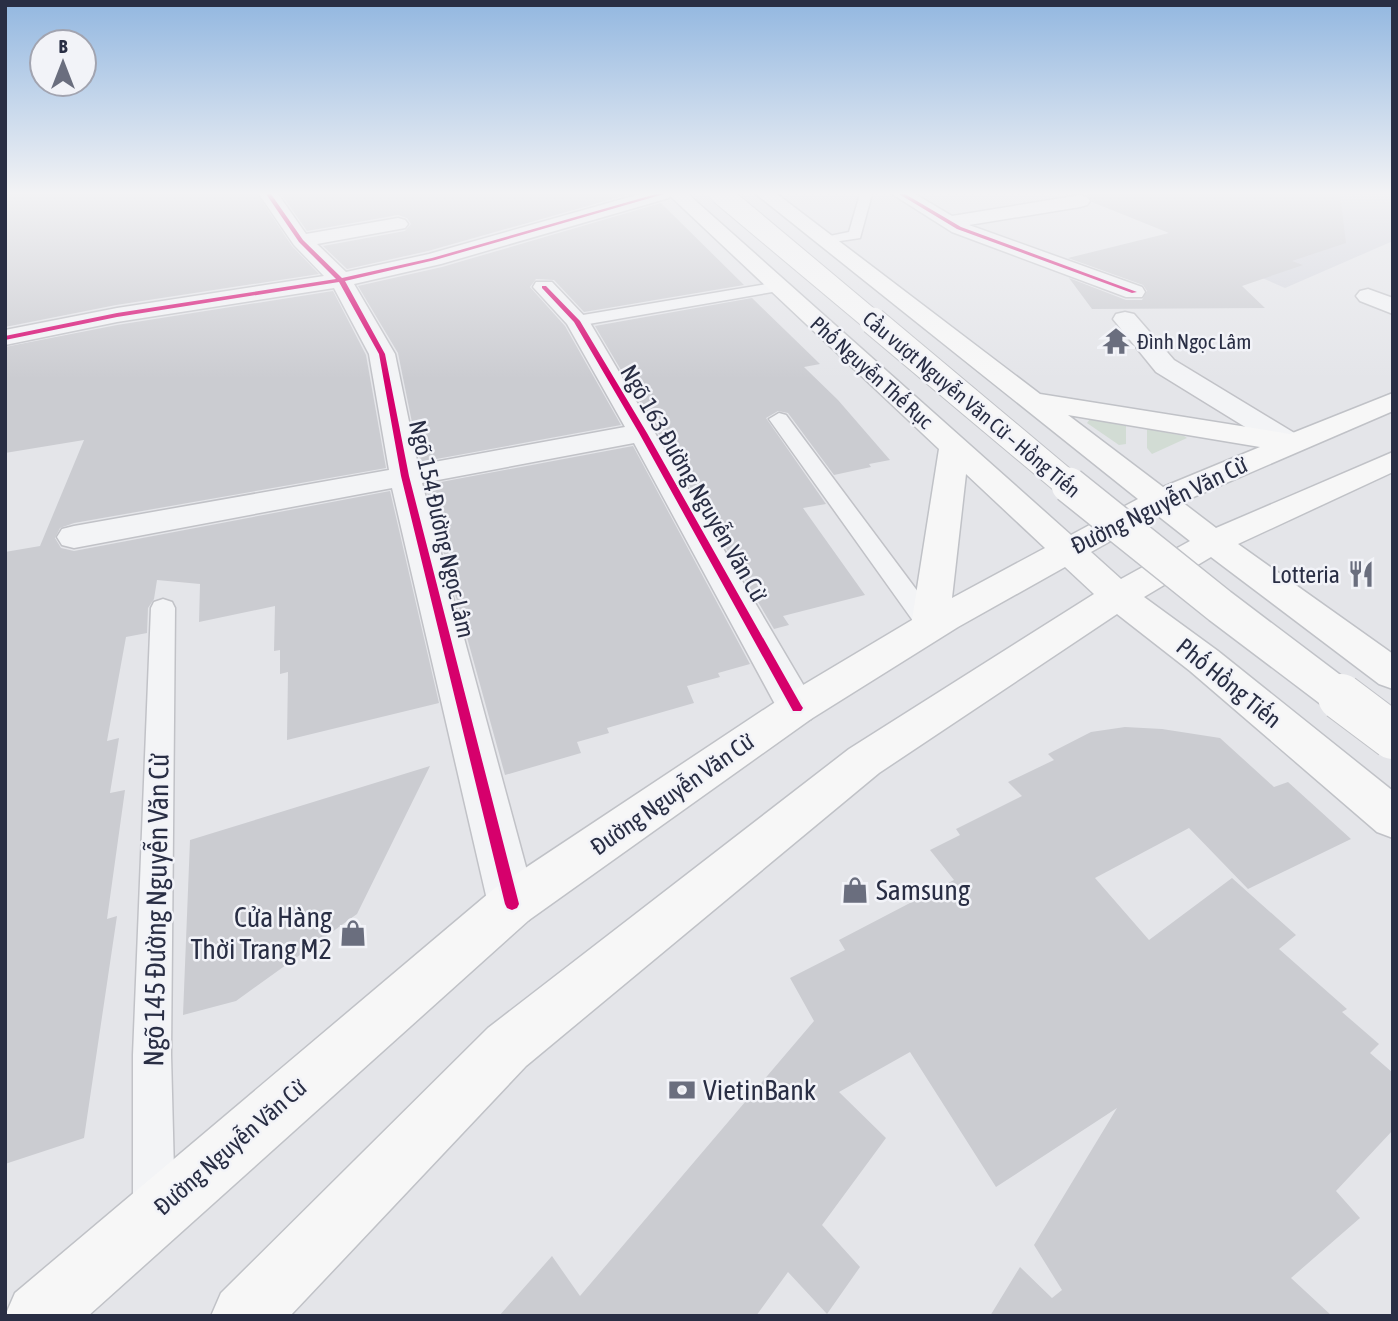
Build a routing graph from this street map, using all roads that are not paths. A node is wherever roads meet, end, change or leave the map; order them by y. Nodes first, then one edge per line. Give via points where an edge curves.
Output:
1 (315, 256) edge
2 (445, 256) edge
3 (745, 256) edge
4 (794, 256) edge
5 (844, 256) edge
6 (1035, 256) edge
7 (341, 281) junction
8 (779, 286) junction
9 (544, 287) dead end
10 (1134, 292) dead end
11 (1368, 296) dead end
12 (1393, 307) edge
13 (1125, 319) dead end
14 (577, 321) junction
15 (5, 338) edge
16 (1032, 401) junction
17 (1393, 401) edge
18 (779, 419) dead end
19 (643, 433) junction
20 (1291, 443) junction
21 (954, 447) junction
22 (1393, 461) edge
23 (405, 476) junction
24 (1160, 500) junction
25 (74, 537) dead end
26 (1213, 542) junction
27 (1066, 549) junction
28 (1118, 596) junction
29 (163, 608) dead end
30 (930, 626) junction
31 (1393, 674) edge
32 (797, 708) junction
33 (1393, 736) edge
34 (1393, 818) edge
35 (512, 904) junction
36 (154, 1212) junction
37 (38, 1316) edge
38 (244, 1316) edge

1 - 7 street, Ngõ 154 Đường Ngọc Lâm
2 - 7 street
3 - 8 main road, Phố Nguyễn Thế Rục
4 - 33 main road, Cầu vượt Nguyễn Văn Cừ – Hồng Tiến, bridge via 1075,491
5 - 16 main road
6 - 10 street
7 - 15 street via 117,315
7 - 23 street, Ngõ 154 Đường Ngọc Lâm via 382,354
8 - 14 lane
8 - 21 main road, Phố Nguyễn Thế Rục
9 - 14 street, Ngõ 163 Đường Nguyễn Văn Cừ
11 - 12 street
13 - 20 street via 1175,374
14 - 19 street, Ngõ 163 Đường Nguyễn Văn Cừ
16 - 20 main road
16 - 24 main road
17 - 20 main road, Đường Nguyễn Văn Cừ
18 - 30 lane
19 - 23 street
19 - 32 street, Ngõ 163 Đường Nguyễn Văn Cừ
20 - 24 main road, Đường Nguyễn Văn Cừ
21 - 27 main road, Phố Nguyễn Thế Rục
21 - 30 main road
22 - 26 main road
23 - 25 street
23 - 35 street, Ngõ 154 Đường Ngọc Lâm
24 - 26 main road
24 - 27 main road, Đường Nguyễn Văn Cừ
26 - 28 main road
26 - 31 main road
27 - 28 main road, Phố Hồng Tiến
27 - 30 main road, Đường Nguyễn Văn Cừ
28 - 34 main road, Phố Hồng Tiến
28 - 38 main road via 864,761 507,1047
29 - 36 lane, Ngõ 145 Đường Nguyễn Văn Cừ via 152,1055
30 - 32 main road, Đường Nguyễn Văn Cừ
32 - 35 main road, Đường Nguyễn Văn Cừ
35 - 36 main road, Đường Nguyễn Văn Cừ
36 - 37 main road, Đường Nguyễn Văn Cừ

